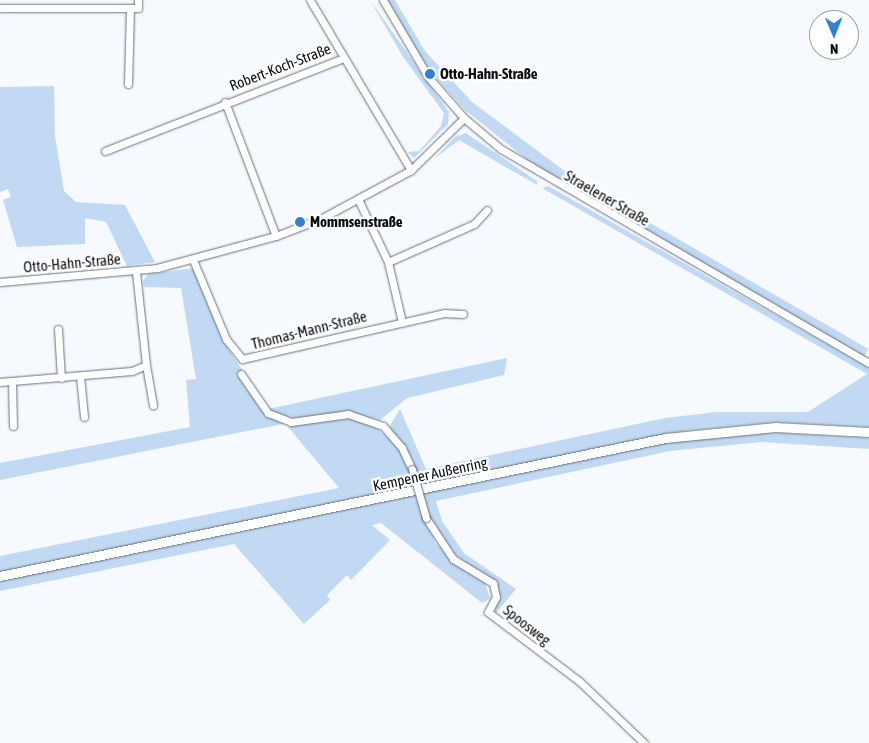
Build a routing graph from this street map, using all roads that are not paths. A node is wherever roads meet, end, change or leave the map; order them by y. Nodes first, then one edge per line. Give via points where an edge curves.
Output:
1 (24, 0) edge
2 (138, 0) edge
3 (310, 0) edge
4 (382, 0) edge
5 (0, 8) edge
6 (24, 8) junction
7 (130, 8) junction
8 (343, 58) junction
9 (128, 84) dead end
10 (226, 102) junction
11 (464, 118) junction
12 (105, 151) dead end
13 (411, 170) junction
14 (358, 199) junction
15 (487, 210) dead end
16 (276, 236) junction
17 (193, 260) junction
18 (388, 262) junction
19 (136, 271) junction
20 (0, 282) edge
21 (463, 314) dead end
22 (402, 322) junction
23 (58, 329) dead end
24 (869, 363) edge
25 (146, 365) junction
26 (241, 374) dead end
27 (80, 376) junction
28 (61, 378) junction
29 (0, 382) edge
30 (12, 382) junction
31 (153, 405) dead end
32 (84, 417) dead end
33 (13, 426) dead end
34 (869, 432) edge
35 (0, 576) edge
36 (644, 743) edge

1 - 6 street
2 - 7 street via 138,8
3 - 8 street
4 - 11 street, Straelener Straße via 428,78
5 - 6 street
6 - 7 street
7 - 9 street
8 - 10 street, Robert-Koch-Straße
8 - 13 street, Robert-Koch-Straße
10 - 12 street, Robert-Koch-Straße
10 - 16 street
11 - 13 street, Otto-Hahn-Straße
11 - 24 street, Straelener Straße via 501,149 572,195
13 - 14 street, Otto-Hahn-Straße
14 - 16 street, Otto-Hahn-Straße
14 - 18 street
15 - 18 street via 474,224
16 - 17 street, Otto-Hahn-Straße
17 - 19 street, Otto-Hahn-Straße
17 - 22 street, Thomas-Mann-Straße via 226,339 242,359
18 - 22 street
19 - 20 street, Otto-Hahn-Straße
19 - 25 street
21 - 22 street, Thomas-Mann-Straße
23 - 28 street
25 - 27 street via 132,371
25 - 31 street
26 - 36 street, Spoosweg, bridge via 268,413 291,422 348,414 383,426 402,448 412,469 426,518 453,559 493,584 496,598 488,612 579,681
27 - 28 street
27 - 32 street
28 - 30 street
29 - 30 street
30 - 33 street
34 - 35 main road, Kempener Außenring via 775,427 665,438

